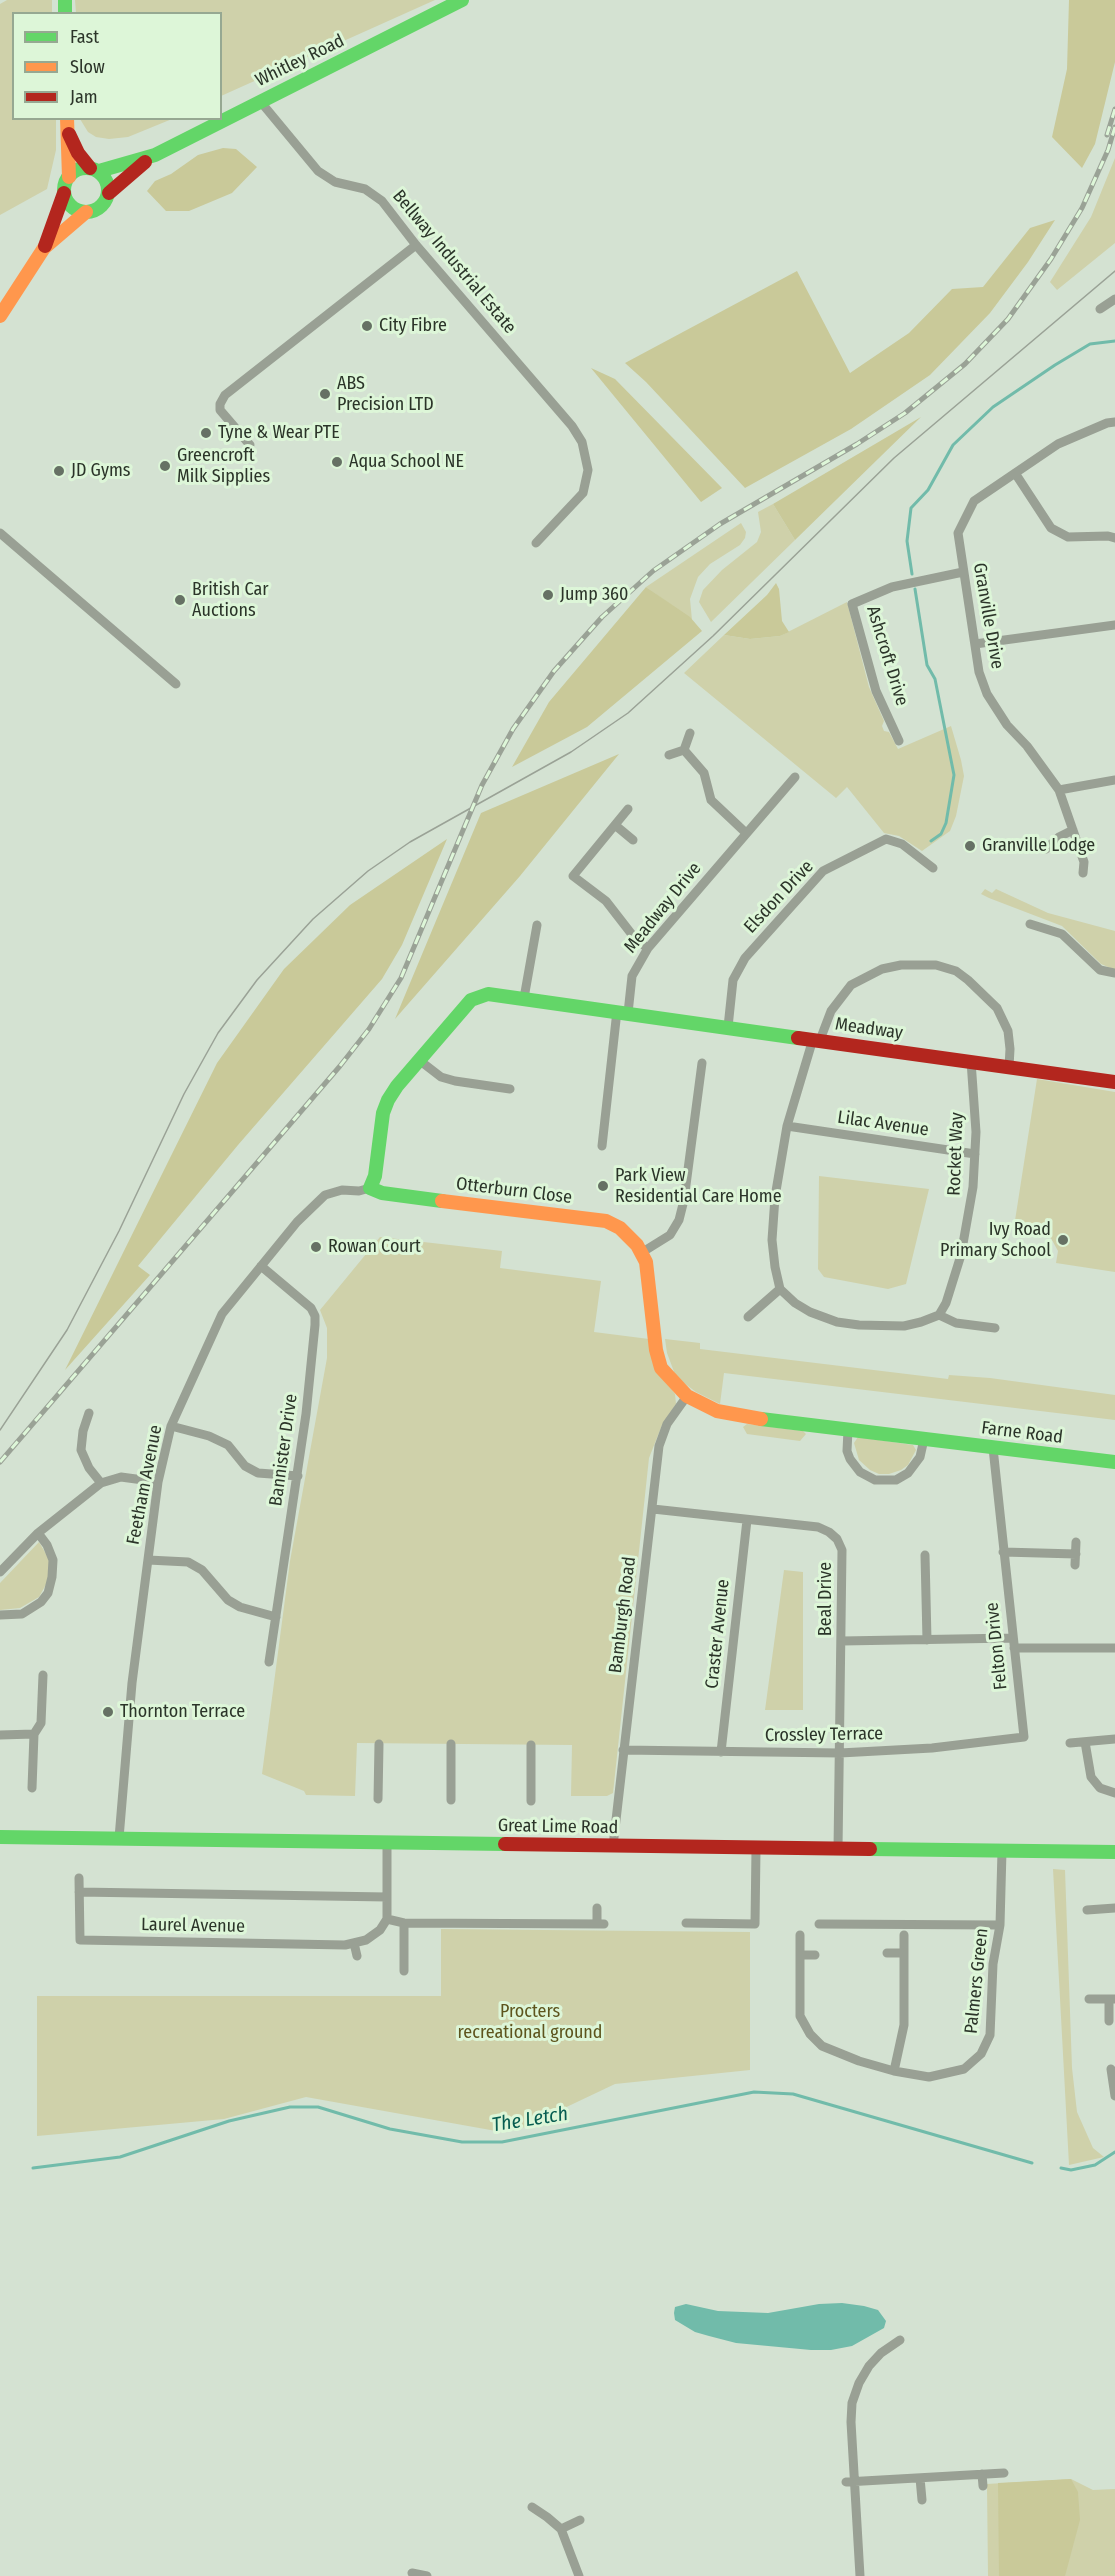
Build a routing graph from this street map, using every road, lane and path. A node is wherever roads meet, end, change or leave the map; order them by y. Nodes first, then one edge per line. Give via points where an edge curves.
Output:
1 (462, 0) edge
2 (260, 101) junction
3 (68, 125) edge
4 (155, 154) junction
5 (94, 169) junction
6 (69, 177) junction
7 (64, 193) junction
8 (109, 193) junction
9 (86, 212) junction
10 (416, 245) junction
11 (44, 249) junction
12 (1115, 299) edge
13 (1100, 309) dead end
14 (0, 316) edge
15 (1115, 422) edge
16 (250, 445) dead end
17 (1015, 473) junction
18 (0, 533) edge
19 (1115, 538) edge
20 (536, 543) dead end
21 (963, 572) junction
22 (1115, 625) edge
23 (975, 645) junction
24 (176, 684) dead end
25 (690, 733) dead end
26 (899, 741) dead end
27 (684, 750) junction
28 (669, 755) dead end
29 (795, 777) dead end
30 (1115, 780) edge
31 (1059, 789) junction
32 (628, 809) dead end
33 (615, 825) junction
34 (1073, 830) junction
35 (746, 834) junction
36 (633, 840) dead end
37 (1046, 849) dead end
38 (933, 868) dead end
39 (1083, 873) dead end
40 (1030, 924) dead end
41 (537, 925) dead end
42 (648, 948) junction
43 (1115, 973) edge
44 (525, 998) junction
45 (623, 1012) junction
46 (728, 1027) junction
47 (816, 1040) junction
48 (419, 1060) junction
49 (971, 1061) junction
50 (702, 1063) dead end
51 (1009, 1067) junction
52 (1115, 1082) edge
53 (510, 1089) dead end
54 (787, 1126) junction
55 (602, 1146) dead end
56 (975, 1154) junction
57 (370, 1188) junction
58 (641, 1253) junction
59 (261, 1266) junction
60 (780, 1289) junction
61 (939, 1315) junction
62 (748, 1317) dead end
63 (995, 1328) dead end
64 (687, 1396) junction
65 (89, 1413) dead end
66 (171, 1426) junction
67 (848, 1430) junction
68 (924, 1439) junction
69 (993, 1448) junction
70 (1115, 1462) edge
71 (298, 1476) junction
72 (158, 1482) junction
73 (101, 1483) junction
74 (653, 1509) junction
75 (747, 1520) junction
76 (38, 1533) junction
77 (1076, 1542) dead end
78 (1003, 1552) junction
79 (1076, 1554) junction
80 (925, 1555) dead end
81 (148, 1560) junction
82 (1075, 1565) dead end
83 (0, 1572) edge
84 (0, 1615) edge
85 (276, 1617) junction
86 (927, 1640) junction
87 (842, 1641) junction
88 (1014, 1643) junction
89 (1115, 1648) edge
90 (269, 1662) dead end
91 (43, 1675) dead end
92 (34, 1734) junction
93 (2, 1735) edge
94 (1024, 1737) joint
95 (1115, 1740) edge
96 (1085, 1742) junction
97 (1070, 1743) dead end
98 (379, 1744) dead end
99 (451, 1744) dead end
100 (531, 1745) dead end
101 (623, 1750) junction
102 (722, 1752) junction
103 (840, 1753) junction
104 (32, 1788) dead end
105 (1115, 1793) edge
106 (378, 1799) dead end
107 (451, 1800) dead end
108 (531, 1801) dead end
109 (0, 1837) edge
110 (119, 1838) junction
111 (387, 1841) junction
112 (613, 1846) junction
113 (756, 1849) junction
114 (838, 1849) junction
115 (1002, 1851) junction
116 (1115, 1852) edge
117 (79, 1878) dead end
118 (79, 1892) junction
119 (387, 1897) junction
120 (597, 1908) dead end
121 (1115, 1908) edge
122 (1087, 1910) dead end
123 (387, 1919) junction
124 (404, 1923) junction
125 (686, 1923) dead end
126 (819, 1924) dead end
127 (1000, 1925) junction
128 (800, 1935) dead end
129 (904, 1935) dead end
130 (354, 1944) junction
131 (888, 1953) dead end
132 (904, 1953) junction
133 (815, 1954) dead end
134 (800, 1955) junction
135 (357, 1956) dead end
136 (404, 1971) dead end
137 (1089, 1999) dead end
138 (1112, 1999) edge
139 (1109, 2021) dead end
140 (1111, 2069) dead end
141 (894, 2072) junction
142 (1115, 2091) edge
143 (900, 2340) dead end
144 (1004, 2473) dead end
145 (982, 2474) junction
146 (920, 2478) junction
147 (851, 2482) junction
148 (982, 2486) dead end
149 (922, 2500) dead end
150 (531, 2507) dead end
151 (580, 2520) dead end
152 (561, 2529) junction
153 (412, 2573) dead end
154 (427, 2576) edge
155 (579, 2576) edge
156 (860, 2576) edge

1 - 2 main road, Whitley Road
2 - 4 main road, Whitley Road
2 - 10 street, Bellway Industrial Estate via 318,171 335,182 375,194
3 - 5 main road via 78,153
3 - 6 main road
4 - 5 main road, Whitley Road
4 - 8 main road, Whitley Road
5 - 6 main road via 79,170
5 - 8 main road via 106,180
6 - 7 main road
7 - 9 main road via 72,208
7 - 11 main road
8 - 9 main road via 102,206
9 - 11 main road
10 - 16 street via 225,395 220,410
10 - 20 street, Bellway Industrial Estate via 582,442 588,470 583,493
11 - 14 main road
12 - 13 street
15 - 17 street, Granville Drive via 1058,444
17 - 19 street via 1051,528 1068,537
17 - 21 street, Granville Drive via 974,501 958,534
18 - 24 street
21 - 23 street, Granville Drive
21 - 26 street, Ashcroft Drive via 892,587 852,604 888,726
22 - 23 street
23 - 31 street, Granville Drive via 987,694
25 - 27 street
27 - 28 street
27 - 35 street via 704,772 711,800
29 - 35 street, Meadway Drive
30 - 31 street
31 - 34 street, Granville Drive
32 - 33 street
33 - 36 street
33 - 42 street via 573,876 606,901 637,941
34 - 37 street
34 - 39 street, Granville Drive via 1084,862
35 - 42 street, Meadway Drive
38 - 46 street, Elsdon Drive via 902,844 886,839 823,872 745,958 733,980
40 - 43 street via 1062,934 1100,970
41 - 44 street
42 - 45 street, Meadway Drive via 632,976
44 - 45 main road, Meadway
44 - 48 main road, Meadway via 488,994 471,1000
45 - 46 main road, Meadway
45 - 55 street
46 - 47 main road, Meadway
47 - 49 main road, Meadway
47 - 51 street via 851,985 901,964 936,965 956,971 997,1008 1008,1031
47 - 54 street
48 - 53 street via 441,1077 455,1082
48 - 57 main road, Meadway via 397,1086 383,1113
49 - 51 main road, Meadway
49 - 56 street, Rocket Way
50 - 58 street via 679,1220 670,1235
51 - 52 main road, Meadway
54 - 56 street, Lilac Avenue
54 - 60 street via 774,1197 772,1240
56 - 61 street, Rocket Way via 961,1255
57 - 58 main road, Otterburn Close via 382,1193 606,1221 630,1237
57 - 59 street, Feetham Avenue via 342,1190 318,1200
58 - 64 main road, Otterburn Close via 646,1262 661,1368
59 - 66 street, Feetham Avenue via 222,1314
59 - 71 street, Bannister Drive via 311,1308 315,1316
60 - 61 street via 810,1312 837,1322 904,1326
60 - 62 street
61 - 63 street via 956,1323
64 - 67 main road, Farne Road via 717,1411 739,1416
64 - 74 street, Bamburgh Road via 667,1424 659,1446
65 - 73 street via 81,1450
66 - 71 street via 228,1445 245,1466 258,1473
66 - 72 street, Feetham Avenue
67 - 68 main road, Farne Road
67 - 68 street via 850,1459 860,1472 876,1480 896,1479 908,1473 920,1457
68 - 69 main road, Farne Road
69 - 70 main road, Farne Road
69 - 78 street, Felton Drive
71 - 85 street, Bannister Drive
72 - 73 street via 121,1477
72 - 81 street, Feetham Avenue
73 - 76 street
74 - 75 street, Beal Drive
74 - 101 street, Bamburgh Road
75 - 87 street, Beal Drive via 818,1527 837,1539 842,1550
75 - 102 street, Craster Avenue
76 - 83 street
76 - 84 street via 53,1560 48,1593 22,1614
77 - 79 street
78 - 79 street
78 - 88 street, Felton Drive
79 - 82 street
80 - 86 street
81 - 85 street via 188,1562 202,1570 228,1600
81 - 110 street, Feetham Avenue via 129,1710
85 - 90 street, Bannister Drive
86 - 87 street
86 - 88 street
87 - 103 street, Beal Drive
88 - 89 street
88 - 94 street, Felton Drive
91 - 92 street via 41,1723
92 - 93 street
92 - 104 street
94 - 103 street, Crossley Terrace
95 - 96 street
96 - 97 street
96 - 105 street via 1094,1783
98 - 106 street
99 - 107 street
100 - 108 street
101 - 102 street, Crossley Terrace
101 - 112 street, Bamburgh Road
102 - 103 street, Crossley Terrace
103 - 114 street, Beal Drive
109 - 110 main road, Great Lime Road
110 - 111 main road, Great Lime Road
111 - 112 main road, Great Lime Road
111 - 119 street
112 - 113 main road, Great Lime Road
113 - 114 main road, Great Lime Road
113 - 125 street via 755,1924
114 - 115 main road, Great Lime Road
115 - 116 main road, Great Lime Road
115 - 127 street, Palmers Green
117 - 118 street, Laurel Avenue
118 - 119 street, Laurel Avenue
118 - 130 street, Laurel Avenue via 80,1940
119 - 123 street
120 - 124 street via 601,1924
121 - 122 street
123 - 124 street
123 - 130 street, Laurel Avenue via 380,1930
124 - 136 street
126 - 127 street
127 - 141 street, Palmers Green via 993,1964 991,2028 981,2054 964,2069 942,2076
128 - 134 street, Palmers Green
129 - 132 street
130 - 135 street
131 - 132 street
132 - 141 street via 904,2025
133 - 134 street
134 - 141 street, Palmers Green via 800,2016 810,2034 822,2046 839,2054
137 - 138 street
138 - 139 street
140 - 142 street
143 - 147 street via 873,2362 855,2393
144 - 145 street
145 - 146 street
145 - 148 street
146 - 147 street
146 - 149 street
147 - 156 street
150 - 152 street
151 - 152 street
152 - 155 street
153 - 154 street

